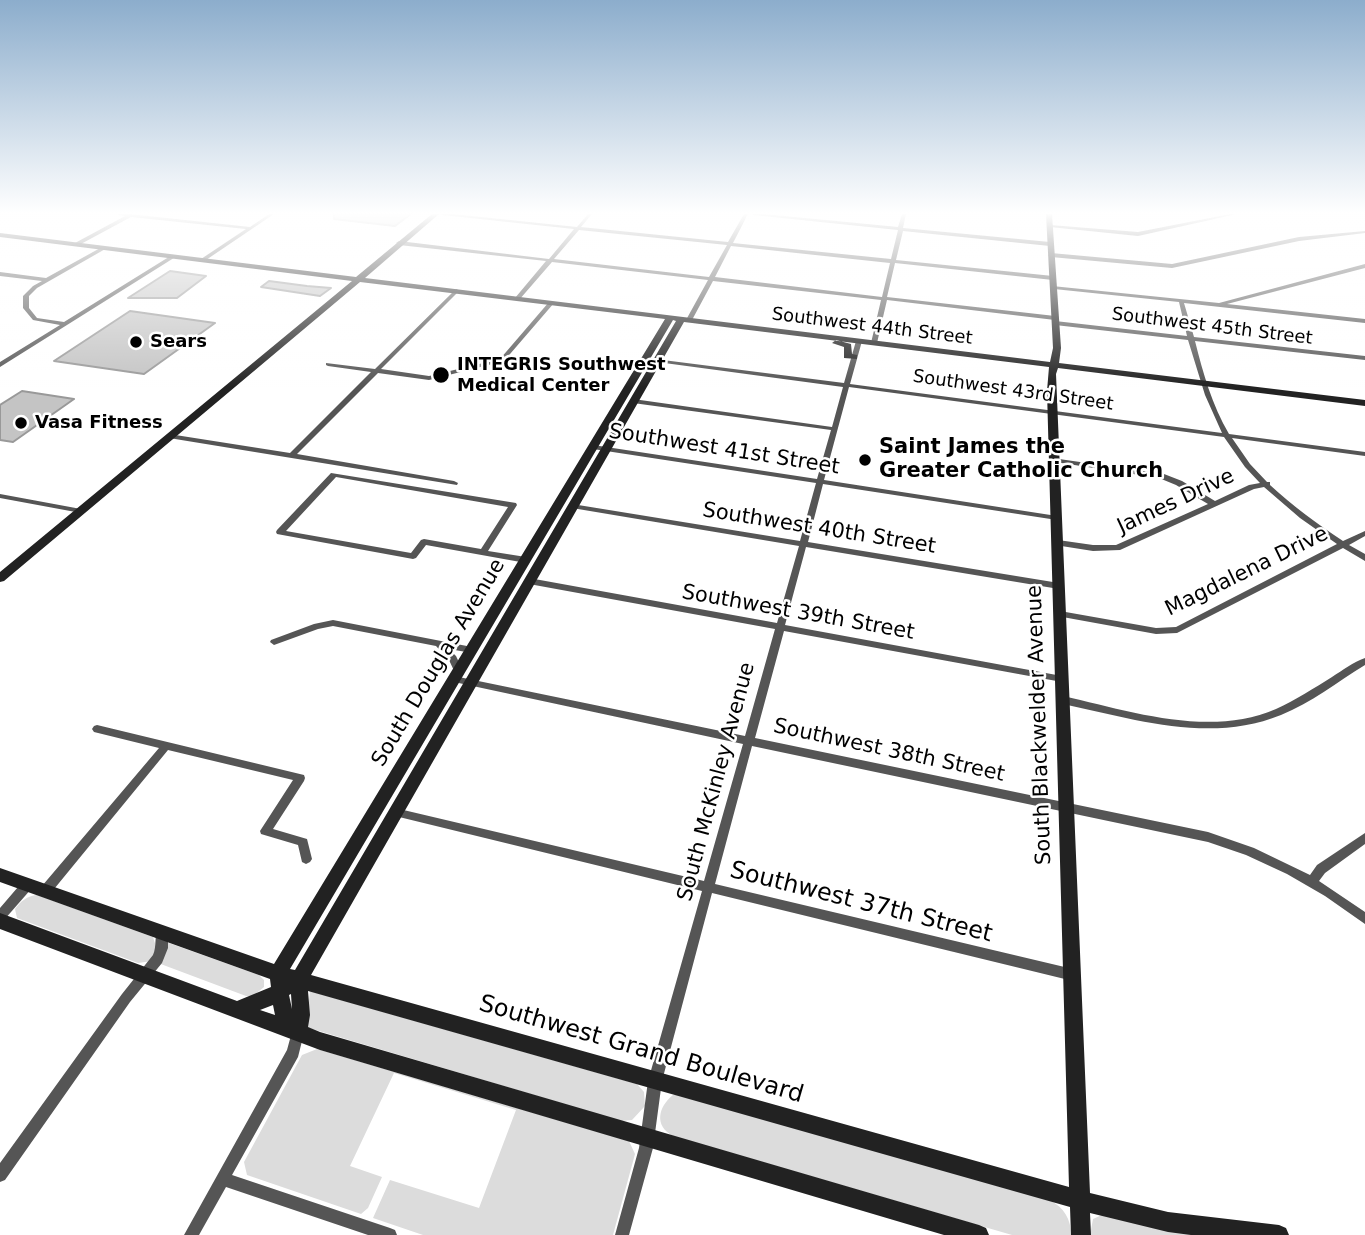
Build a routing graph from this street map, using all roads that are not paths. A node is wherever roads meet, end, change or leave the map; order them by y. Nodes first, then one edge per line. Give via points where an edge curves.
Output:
1 (63, 272) edge
2 (148, 272) edge
3 (298, 272) edge
4 (366, 272) edge
5 (541, 272) edge
6 (646, 272) edge
7 (716, 272) edge
8 (890, 272) edge
9 (966, 272) edge
10 (1052, 272) edge
11 (1344, 272) edge
12 (0, 274) edge
13 (358, 279) junction
14 (712, 279) junction
15 (48, 280) junction
16 (1053, 283) junction
17 (456, 291) junction
18 (883, 298) junction
19 (517, 299) junction
20 (1181, 301) junction
21 (551, 303) junction
22 (1219, 305) junction
23 (680, 319) junction
24 (1055, 320) junction
25 (1365, 321) edge
26 (63, 324) junction
27 (1191, 338) junction
28 (859, 341) junction
29 (874, 343) junction
30 (851, 357) junction
31 (1365, 358) edge
32 (657, 360) junction
33 (328, 364) dead end
34 (0, 365) edge
35 (1054, 365) junction
36 (376, 371) junction
37 (1206, 384) junction
38 (847, 385) junction
39 (633, 401) junction
40 (1365, 403) edge
41 (1053, 412) junction
42 (835, 429) junction
43 (1226, 435) junction
44 (169, 436) junction
45 (599, 448) junction
46 (1365, 454) edge
47 (292, 456) junction
48 (1055, 460) junction
49 (821, 482) junction
50 (454, 483) dead end
51 (1267, 484) junction
52 (0, 496) edge
53 (1214, 504) junction
54 (572, 506) junction
55 (81, 511) junction
56 (1057, 518) junction
57 (1365, 533) edge
58 (1058, 543) junction
59 (803, 544) junction
60 (1343, 544) junction
61 (483, 552) junction
62 (1365, 558) edge
63 (526, 560) junction
64 (0, 578) edge
65 (529, 581) junction
66 (1059, 586) junction
67 (1060, 614) junction
68 (780, 628) junction
69 (274, 642) dead end
70 (439, 644) junction
71 (472, 650) junction
72 (1365, 661) edge
73 (456, 676) junction
74 (1062, 679) junction
75 (470, 683) junction
76 (1063, 700) junction
77 (97, 729) dead end
78 (749, 741) junction
79 (166, 746) junction
80 (1067, 807) junction
81 (395, 812) junction
82 (1365, 838) edge
83 (306, 859) dead end
84 (340, 870) junction
85 (0, 875) edge
86 (358, 875) junction
87 (1312, 882) junction
88 (28, 884) junction
89 (709, 888) junction
90 (46, 890) junction
91 (0, 918) edge
92 (1365, 919) edge
93 (162, 932) junction
94 (146, 974) junction
95 (278, 974) junction
96 (1073, 975) junction
97 (299, 980) junction
98 (278, 992) junction
99 (237, 1010) junction
100 (298, 1033) junction
101 (655, 1081) junction
102 (648, 1138) junction
103 (0, 1175) edge
104 (223, 1179) junction
105 (1080, 1200) junction
106 (191, 1235) edge
107 (390, 1235) edge
108 (622, 1235) edge
109 (979, 1235) edge
110 (1081, 1235) edge
111 (1279, 1235) edge

1 - 15 street
2 - 26 street
3 - 13 street, Southwest 44th Street
4 - 13 street
5 - 19 street
6 - 14 street, Southwest 45th Street
7 - 14 street, South Douglas Avenue
8 - 18 street
9 - 16 street
10 - 16 street, South Blackwelder Avenue
11 - 22 street
12 - 15 street
13 - 17 street, Southwest 44th Street
13 - 44 street
14 - 18 street, Southwest 45th Street
14 - 23 street, South Douglas Avenue
15 - 26 street via 26,296 26,309 35,319
16 - 20 street
16 - 24 street, South Blackwelder Avenue
17 - 19 street, Southwest 44th Street
17 - 36 street
18 - 24 street, Southwest 45th Street
18 - 29 street
19 - 21 street, Southwest 44th Street
20 - 22 street
20 - 27 street
21 - 23 street, Southwest 44th Street
21 - 36 street via 502,360 429,379
22 - 25 street
23 - 28 street, Southwest 44th Street
23 - 30 main road via 700,326 845,344
23 - 32 street, South Douglas Avenue
23 - 45 street, South Douglas Avenue
24 - 27 street, Southwest 45th Street
24 - 35 street, South Blackwelder Avenue
26 - 34 street
27 - 31 street, Southwest 45th Street
27 - 37 street
28 - 29 street, Southwest 44th Street
28 - 30 street, South McKinley Avenue
29 - 35 street, Southwest 44th Street
30 - 38 street, South McKinley Avenue
32 - 38 street, Southwest 43rd Street
32 - 39 street, South Douglas Avenue
33 - 36 street
35 - 37 main road, Southwest 44th Street
35 - 41 street, South Blackwelder Avenue
36 - 47 street
37 - 40 street, Southwest 44th Street
37 - 43 street
38 - 41 street, Southwest 43rd Street
38 - 42 street, South McKinley Avenue
39 - 42 street
39 - 45 street, South Douglas Avenue
41 - 43 street, Southwest 43rd Street
41 - 48 street, South Blackwelder Avenue
42 - 49 street, South McKinley Avenue
43 - 46 street, Southwest 43rd Street
43 - 51 street
44 - 47 street
44 - 55 street
45 - 49 street, Southwest 41st Street
45 - 54 street, South Douglas Avenue
45 - 63 street, South Douglas Avenue
47 - 50 street
48 - 53 street via 1161,476
48 - 56 street, South Blackwelder Avenue
49 - 56 street, Southwest 41st Street
49 - 59 street, South McKinley Avenue
51 - 53 street, James Drive
51 - 60 street
52 - 55 street
53 - 58 street, James Drive via 1117,548
54 - 59 street, Southwest 40th Street
54 - 65 street, South Douglas Avenue
55 - 64 street
56 - 58 street, South Blackwelder Avenue
57 - 60 street, Magdalena Drive
58 - 66 street, South Blackwelder Avenue
59 - 66 street, Southwest 40th Street
59 - 68 street, South McKinley Avenue
60 - 62 street
60 - 67 street, Magdalena Drive via 1177,630 1156,631
61 - 61 street via 424,542 413,556 280,532 334,475 513,505
61 - 63 street
63 - 71 street, South Douglas Avenue
65 - 68 street, Southwest 39th Street
65 - 75 street, South Douglas Avenue
66 - 67 street, South Blackwelder Avenue
67 - 74 street, South Blackwelder Avenue
68 - 74 street, Southwest 39th Street
68 - 78 street, South McKinley Avenue
69 - 70 street via 333,623
70 - 71 street
70 - 73 street via 453,658
71 - 73 street, South Douglas Avenue
72 - 76 street via 1279,712 1237,723 1180,722
73 - 75 street, Southwest 38th Street
73 - 84 street, South Douglas Avenue
74 - 76 street, South Blackwelder Avenue
75 - 78 street, Southwest 38th Street
75 - 81 street, South Douglas Avenue
76 - 80 street, South Blackwelder Avenue
77 - 79 street
78 - 80 street, Southwest 38th Street
78 - 89 street, South McKinley Avenue
79 - 83 street via 300,778 265,831 303,842
79 - 90 street
80 - 87 street, Southwest 38th Street via 1222,841
80 - 96 street, South Blackwelder Avenue
81 - 86 street, South Douglas Avenue
81 - 89 street, Southwest 37th Street
82 - 87 street
84 - 86 street
84 - 95 street, South Douglas Avenue
85 - 88 street, Southwest Grand Boulevard
86 - 97 street, South Douglas Avenue
87 - 92 street, Southwest 38th Street
88 - 90 street, Southwest Grand Boulevard
88 - 91 street
89 - 96 street, Southwest 37th Street
89 - 101 street, South McKinley Avenue
90 - 93 street, Southwest Grand Boulevard
91 - 94 street
93 - 94 street via 161,954
93 - 95 main road, Southwest Grand Boulevard
94 - 99 street
94 - 103 street
95 - 97 street, Southwest Grand Boulevard
95 - 98 street
96 - 105 street, South Blackwelder Avenue
97 - 98 street
97 - 100 street
97 - 101 street, Southwest Grand Boulevard
98 - 99 street
98 - 100 street via 285,1018
99 - 100 street
100 - 102 main road
100 - 104 street via 293,1052
101 - 102 street, South McKinley Avenue
101 - 105 street, Southwest Grand Boulevard
102 - 108 street, South McKinley Avenue
102 - 109 main road
104 - 106 street
104 - 107 street
105 - 110 street, South Blackwelder Avenue
105 - 111 street, Southwest Grand Boulevard via 1168,1222

